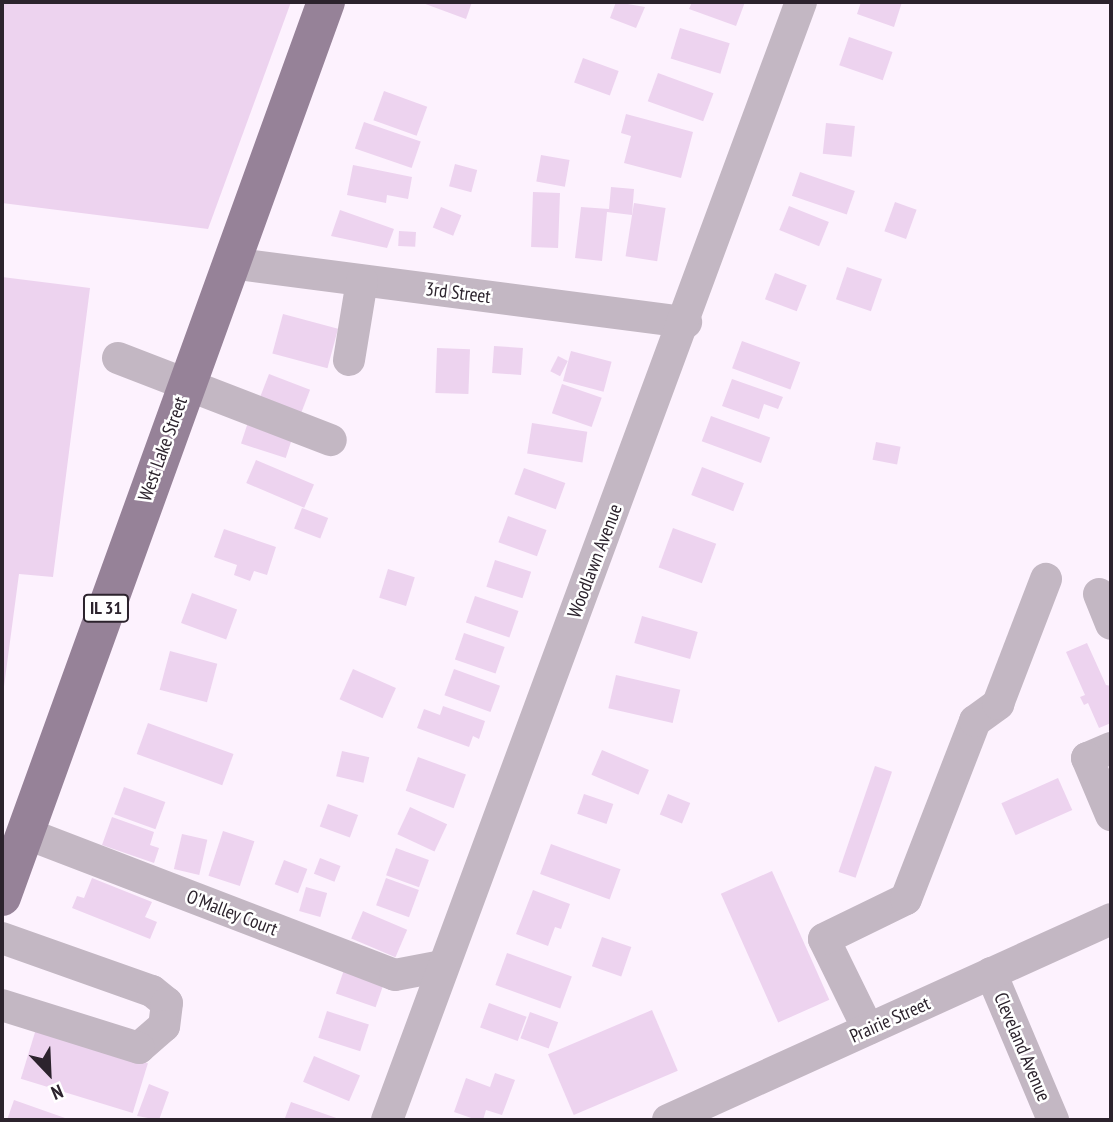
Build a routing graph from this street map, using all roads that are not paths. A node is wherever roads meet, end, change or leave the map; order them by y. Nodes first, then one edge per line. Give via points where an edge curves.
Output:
1 (326, 2) edge
2 (802, 2) edge
3 (230, 263) junction
4 (362, 281) junction
5 (686, 322) junction
6 (118, 358) dead end
7 (349, 360) dead end
8 (187, 384) junction
9 (331, 440) dead end
10 (1046, 579) dead end
11 (1099, 594) dead end
12 (1111, 624) edge
13 (1111, 748) edge
14 (1111, 815) edge
15 (25, 833) junction
16 (2, 897) edge
17 (1111, 919) edge
18 (2, 938) edge
19 (442, 966) junction
20 (991, 973) junction
21 (2, 1005) edge
22 (868, 1029) junction
23 (685, 1117) edge
24 (387, 1120) edge
25 (1053, 1120) edge

1 - 3 main road, West Lake Street / IL 31
2 - 5 street, Woodlawn Avenue
3 - 4 street, 3rd Street
3 - 8 main road, West Lake Street / IL 31
4 - 5 street, 3rd Street
4 - 7 street
5 - 19 street, Woodlawn Avenue
6 - 8 street
8 - 9 street
8 - 15 main road, West Lake Street / IL 31
10 - 22 street via 998,704 975,721 906,899 824,939
11 - 12 street
13 - 14 street via 1087,758
15 - 16 main road, West Lake Street / IL 31
15 - 19 street, O'Malley Court via 395,975
17 - 20 street, Prairie Street
18 - 21 street via 152,991 167,1003 164,1026 139,1048
19 - 24 street, Woodlawn Avenue
20 - 22 street, Prairie Street
20 - 25 street, Cleveland Avenue
22 - 23 street, Prairie Street

